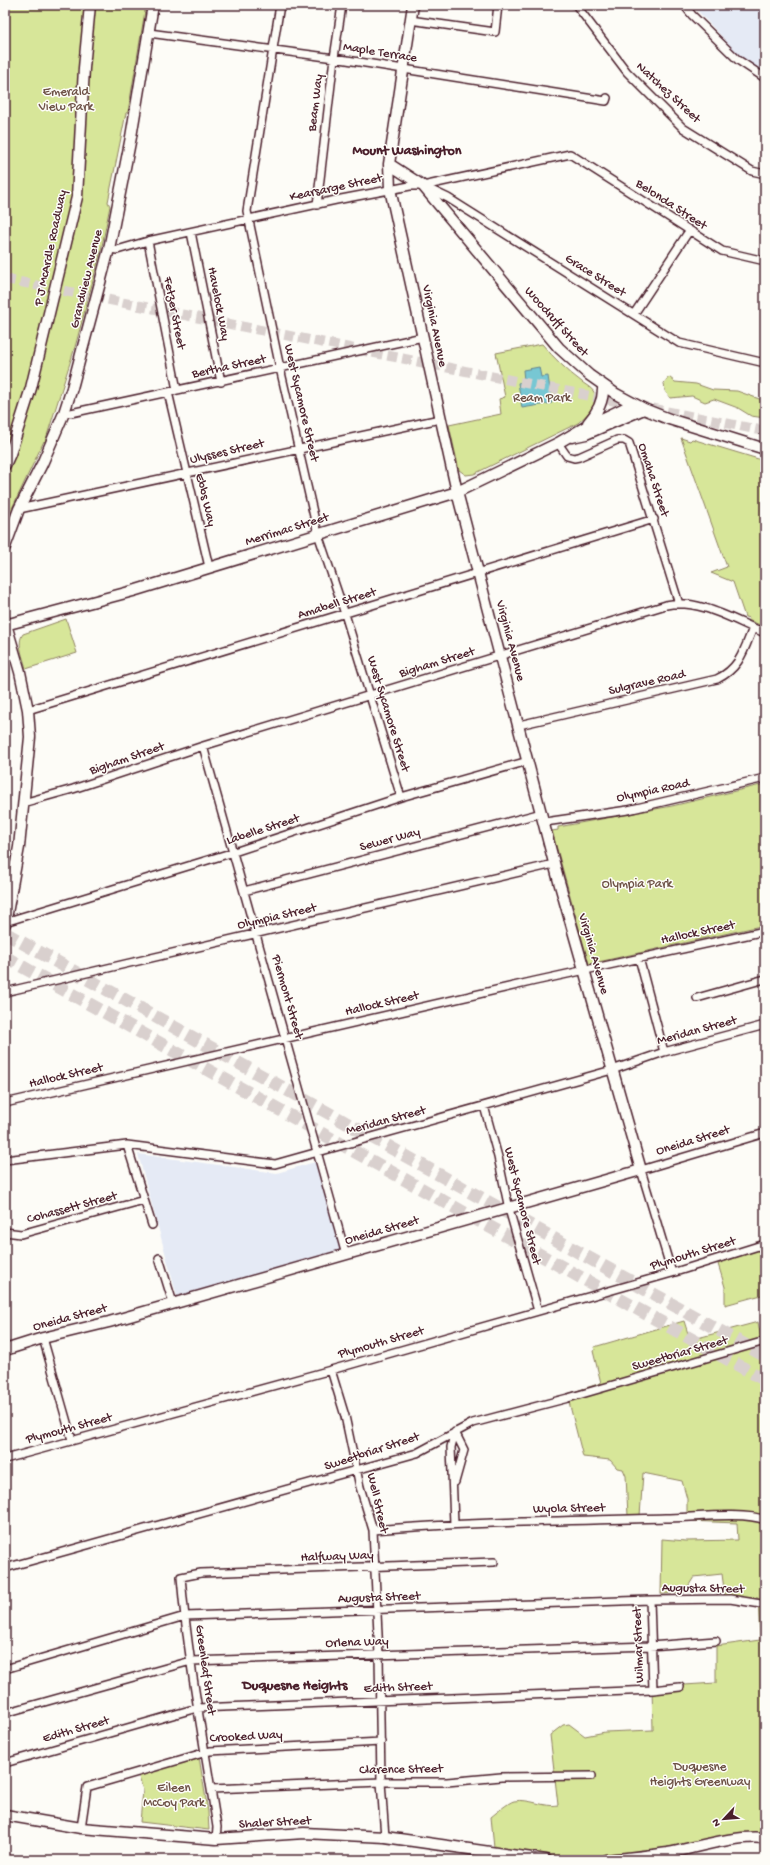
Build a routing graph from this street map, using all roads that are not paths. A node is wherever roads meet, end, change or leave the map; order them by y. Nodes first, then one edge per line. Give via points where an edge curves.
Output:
1 (90, 5) edge
2 (153, 5) edge
3 (280, 5) edge
4 (342, 5) edge
5 (413, 5) edge
6 (498, 5) edge
7 (576, 5) edge
8 (684, 5) edge
9 (410, 20) junction
10 (149, 33) junction
11 (273, 49) junction
12 (334, 58) junction
13 (403, 69) junction
14 (765, 78) edge
15 (606, 99) dead end
16 (570, 154) joint
17 (389, 164) junction
18 (765, 174) edge
19 (423, 186) junction
20 (390, 189) junction
21 (317, 205) junction
22 (249, 220) junction
23 (690, 231) junction
24 (191, 232) junction
25 (148, 241) junction
26 (109, 249) junction
27 (765, 260) edge
28 (634, 314) junction
29 (423, 338) junction
30 (765, 363) edge
31 (280, 368) junction
32 (221, 382) junction
33 (603, 386) junction
34 (177, 390) junction
35 (168, 392) junction
36 (633, 404) junction
37 (644, 410) junction
38 (64, 413) junction
39 (440, 419) junction
40 (587, 426) junction
41 (568, 438) junction
42 (558, 443) junction
43 (299, 448) junction
44 (765, 449) edge
45 (5, 465) edge
46 (186, 474) junction
47 (457, 492) junction
48 (19, 509) junction
49 (654, 519) junction
50 (318, 534) junction
51 (5, 547) edge
52 (209, 567) junction
53 (478, 574) junction
54 (679, 604) junction
55 (345, 614) junction
56 (5, 624) edge
57 (753, 628) junction
58 (765, 633) edge
59 (8, 640) edge
60 (500, 656) junction
61 (370, 695) junction
62 (28, 710) junction
63 (519, 725) junction
64 (204, 746) junction
65 (528, 761) junction
66 (765, 778) edge
67 (401, 797) junction
68 (23, 803) junction
69 (544, 817) junction
70 (234, 852) junction
71 (554, 864) junction
72 (244, 891) junction
73 (5, 923) edge
74 (765, 931) edge
75 (256, 934) junction
76 (639, 958) junction
77 (584, 971) junction
78 (765, 979) edge
79 (5, 992) edge
80 (697, 998) dead end
81 (765, 1025) edge
82 (286, 1038) junction
83 (664, 1052) junction
84 (612, 1070) junction
85 (5, 1102) edge
86 (484, 1106) junction
87 (765, 1133) edge
88 (127, 1145) junction
89 (317, 1152) junction
90 (5, 1160) edge
91 (641, 1170) junction
92 (144, 1200) junction
93 (509, 1209) junction
94 (152, 1225) dead end
95 (5, 1232) edge
96 (764, 1244) edge
97 (346, 1255) junction
98 (159, 1258) dead end
99 (672, 1273) junction
100 (173, 1303) junction
101 (538, 1311) junction
102 (43, 1338) junction
103 (765, 1341) edge
104 (5, 1350) edge
105 (331, 1370) junction
106 (455, 1432) junction
107 (72, 1440) junction
108 (5, 1459) edge
109 (357, 1470) junction
110 (453, 1489) junction
111 (765, 1520) edge
112 (454, 1524) junction
113 (373, 1530) junction
114 (494, 1562) dead end
115 (375, 1567) junction
116 (5, 1568) edge
117 (181, 1577) joint
118 (650, 1600) junction
119 (760, 1604) dead end
120 (376, 1610) junction
121 (185, 1616) junction
122 (716, 1641) dead end
123 (650, 1646) junction
124 (379, 1655) junction
125 (191, 1661) junction
126 (5, 1669) edge
127 (680, 1687) dead end
128 (653, 1690) junction
129 (380, 1701) junction
130 (197, 1708) junction
131 (5, 1713) edge
132 (381, 1742) junction
133 (204, 1752) junction
134 (5, 1763) edge
135 (592, 1776) dead end
136 (381, 1782) junction
137 (211, 1789) junction
138 (5, 1815) edge
139 (81, 1828) junction
140 (385, 1837) junction
141 (765, 1838) edge
142 (216, 1839) junction
143 (546, 1860) edge
144 (606, 1860) edge

1 - 45 street, P J McArdle Roadway via 77,197 31,388
2 - 10 street, Grandview Avenue
3 - 11 street, West Sycamore Street
4 - 12 street, Beam Way
5 - 9 street, Virginia Avenue
6 - 9 street via 495,32
7 - 18 street, Natchez Street via 627,72 683,128 752,171
8 - 14 street via 738,60
9 - 13 street, Virginia Avenue
10 - 11 street, Maple Terrace
10 - 26 street, Grandview Avenue
11 - 12 street, Maple Terrace
11 - 22 street, West Sycamore Street via 247,211
12 - 13 street, Maple Terrace
12 - 21 street, Beam Way
13 - 15 street, Maple Terrace
13 - 17 street, Virginia Avenue
16 - 19 street, Kearsarge Street
16 - 23 street, Belonda Street
17 - 19 street, Woodruff Street
17 - 20 street, Virginia Avenue
19 - 20 street, Kearsarge Street
19 - 28 street, Grace Street via 448,198
19 - 33 street, Woodruff Street via 559,348
20 - 21 street, Kearsarge Street
20 - 29 street, Virginia Avenue
21 - 22 street, Kearsarge Street
22 - 24 street, Kearsarge Street
22 - 31 street, West Sycamore Street
23 - 27 street, Belonda Street via 722,251
23 - 28 street
24 - 25 street, Kearsarge Street
24 - 32 street, Havelock Way
25 - 26 street, Kearsarge Street via 116,250
25 - 34 street, Fetzer Street
26 - 38 street, Grandview Avenue
28 - 30 street, Grace Street via 679,343
29 - 31 street, Bertha Street
29 - 39 street, Virginia Avenue
31 - 32 street, Bertha Street
31 - 43 street, West Sycamore Street
32 - 34 street, Bertha Street
33 - 36 street, Woodruff Street
33 - 40 street via 604,393 598,412
34 - 35 street, Bertha Street
35 - 38 street, Bertha Street
35 - 46 street, Ebbs Way
36 - 37 street, Woodruff Street
36 - 40 street, Merrimac Street
37 - 41 street, Merrimac Street via 586,434
37 - 44 street, Woodruff Street
38 - 48 street, Grandview Avenue
39 - 43 street, Ulysses Street
39 - 47 street, Virginia Avenue
40 - 41 street, Merrimac Street
41 - 42 street, Merrimac Street
42 - 47 street, Merrimac Street
42 - 49 street, Omaha Street via 566,456 574,458 617,440 627,441 632,448
43 - 46 street, Ulysses Street
43 - 50 street, West Sycamore Street
46 - 48 street, Ulysses Street
46 - 52 street, Ebbs Way
47 - 50 street, Merrimac Street
47 - 53 street, Virginia Avenue
48 - 51 street, Grandview Avenue
49 - 53 street, Amabell Street
49 - 54 street, Omaha Street
50 - 52 street, Merrimac Street
50 - 55 street, West Sycamore Street
52 - 56 street, Merrimac Street via 125,593
53 - 55 street, Amabell Street
53 - 60 street, Virginia Avenue
54 - 57 street, Bigham Street via 702,607
54 - 60 street, Bigham Street via 666,605
55 - 61 street, West Sycamore Street
55 - 62 street, Amabell Street
56 - 59 street
57 - 58 street, Bigham Street
57 - 63 street, Sulgrave Road via 738,663 717,679
59 - 62 street via 20,672
60 - 61 street, Bigham Street
60 - 63 street, Virginia Avenue
61 - 64 street, Bigham Street
61 - 67 street, West Sycamore Street
62 - 68 street via 30,737
63 - 65 street, Virginia Avenue
64 - 68 street, Bigham Street
64 - 70 street, Piermont Street
65 - 67 street, Labelle Street
65 - 69 street, Virginia Avenue
66 - 69 street, Olympia Road via 628,810
67 - 70 street, Labelle Street
68 - 73 street
69 - 71 street, Virginia Avenue
69 - 72 street, Sewer Way
70 - 72 street, Piermont Street
70 - 73 street, Labelle Street
71 - 75 street, Olympia Street
71 - 77 street, Virginia Avenue
72 - 75 street, Piermont Street
74 - 76 street, Hallock Street
75 - 79 street, Olympia Street
75 - 82 street, Piermont Street
76 - 77 street, Hallock Street
76 - 83 street
77 - 82 street, Hallock Street
77 - 84 street, Virginia Avenue
78 - 80 street
81 - 83 street, Meridan Street
82 - 85 street, Hallock Street
82 - 89 street, Piermont Street
83 - 84 street, Meridan Street
84 - 86 street, Meridan Street
84 - 91 street, Virginia Avenue
86 - 89 street, Meridan Street
86 - 93 street, West Sycamore Street
87 - 91 street, Oneida Street
88 - 89 street, Meridan Street via 275,1164
88 - 90 street, Meridan Street
88 - 92 street
89 - 97 street, Piermont Street
91 - 93 street, Oneida Street
91 - 99 street, Virginia Avenue
92 - 94 street
92 - 95 street, Cohassett Street via 21,1234
93 - 97 street, Oneida Street
93 - 101 street, West Sycamore Street
96 - 99 street, Plymouth Street
97 - 100 street, Oneida Street
98 - 100 street
99 - 101 street, Plymouth Street
100 - 102 street, Oneida Street
101 - 105 street, Plymouth Street
102 - 104 street, Oneida Street
102 - 107 street
103 - 106 street, Sweetbriar Street via 473,1423
105 - 107 street, Plymouth Street
105 - 109 street, Well Street
106 - 109 street, Sweetbriar Street via 417,1453
106 - 110 street via 451,1447
106 - 110 street via 464,1450
107 - 108 street, Plymouth Street
109 - 113 street, Well Street
109 - 116 street, Sweetbriar Street
110 - 112 street
111 - 112 street, Wyola Street via 756,1516
112 - 113 street, Wyola Street
113 - 115 street, Well Street
114 - 115 street, Halfway Way
115 - 117 street, Halfway Way
115 - 120 street, Well Street
117 - 121 street, Greenleaf Street
118 - 119 street, Augusta Street via 730,1600
118 - 120 street, Augusta Street
118 - 123 street, Wilmar Street
120 - 121 street, Augusta Street
120 - 124 street, Well Street
121 - 125 street, Greenleaf Street
121 - 126 street, Augusta Street
122 - 123 street, Orlena Way
123 - 124 street, Orlena Way
123 - 128 street, Wilmar Street
124 - 125 street, Orlena Way
124 - 129 street, Well Street
125 - 130 street, Greenleaf Street
125 - 131 street, Orlena Way
127 - 128 street, Edith Street
128 - 129 street, Edith Street
129 - 130 street, Edith Street
129 - 132 street, Well Street
130 - 133 street, Greenleaf Street
130 - 134 street, Edith Street
132 - 133 street, Crooked Way
132 - 136 street, Well Street
133 - 137 street, Greenleaf Street
133 - 139 street, Crooked Way via 87,1787
135 - 136 street, Clarence Street
136 - 137 street, Clarence Street
136 - 140 street, Well Street
137 - 142 street, Greenleaf Street
138 - 139 street, Shaler Street
139 - 142 street, Shaler Street
140 - 142 street, Shaler Street via 304,1833
140 - 143 street, Shaler Street
141 - 144 street via 755,1837 668,1853

